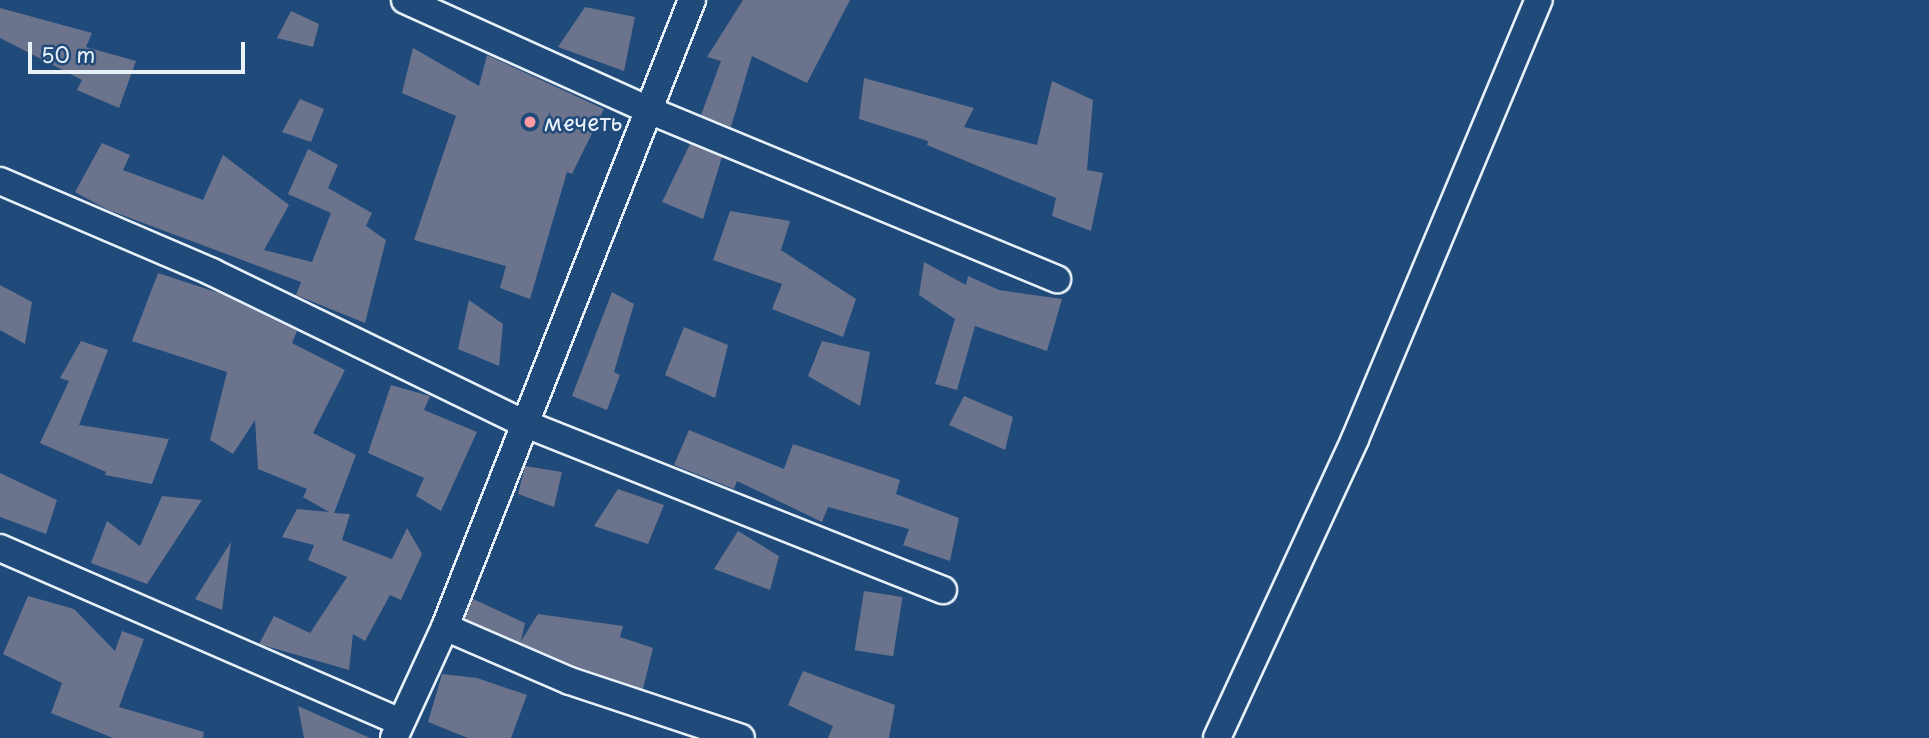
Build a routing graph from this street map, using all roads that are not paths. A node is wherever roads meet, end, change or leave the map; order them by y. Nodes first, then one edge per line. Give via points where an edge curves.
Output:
1 (405, 0) edge
2 (692, 0) edge
3 (1539, 0) edge
4 (646, 109) junction
5 (0, 181) edge
6 (1057, 279) dead end
7 (523, 423) junction
8 (0, 548) edge
9 (943, 590) dead end
10 (445, 627) junction
11 (397, 730) edge
12 (741, 738) edge
13 (1217, 738) edge

1 - 4 street
2 - 4 street
3 - 13 street via 1355,439
4 - 6 street
4 - 7 street
5 - 7 street via 212,272
7 - 9 street
7 - 10 street
8 - 11 street
10 - 11 street
10 - 12 street via 570,681

